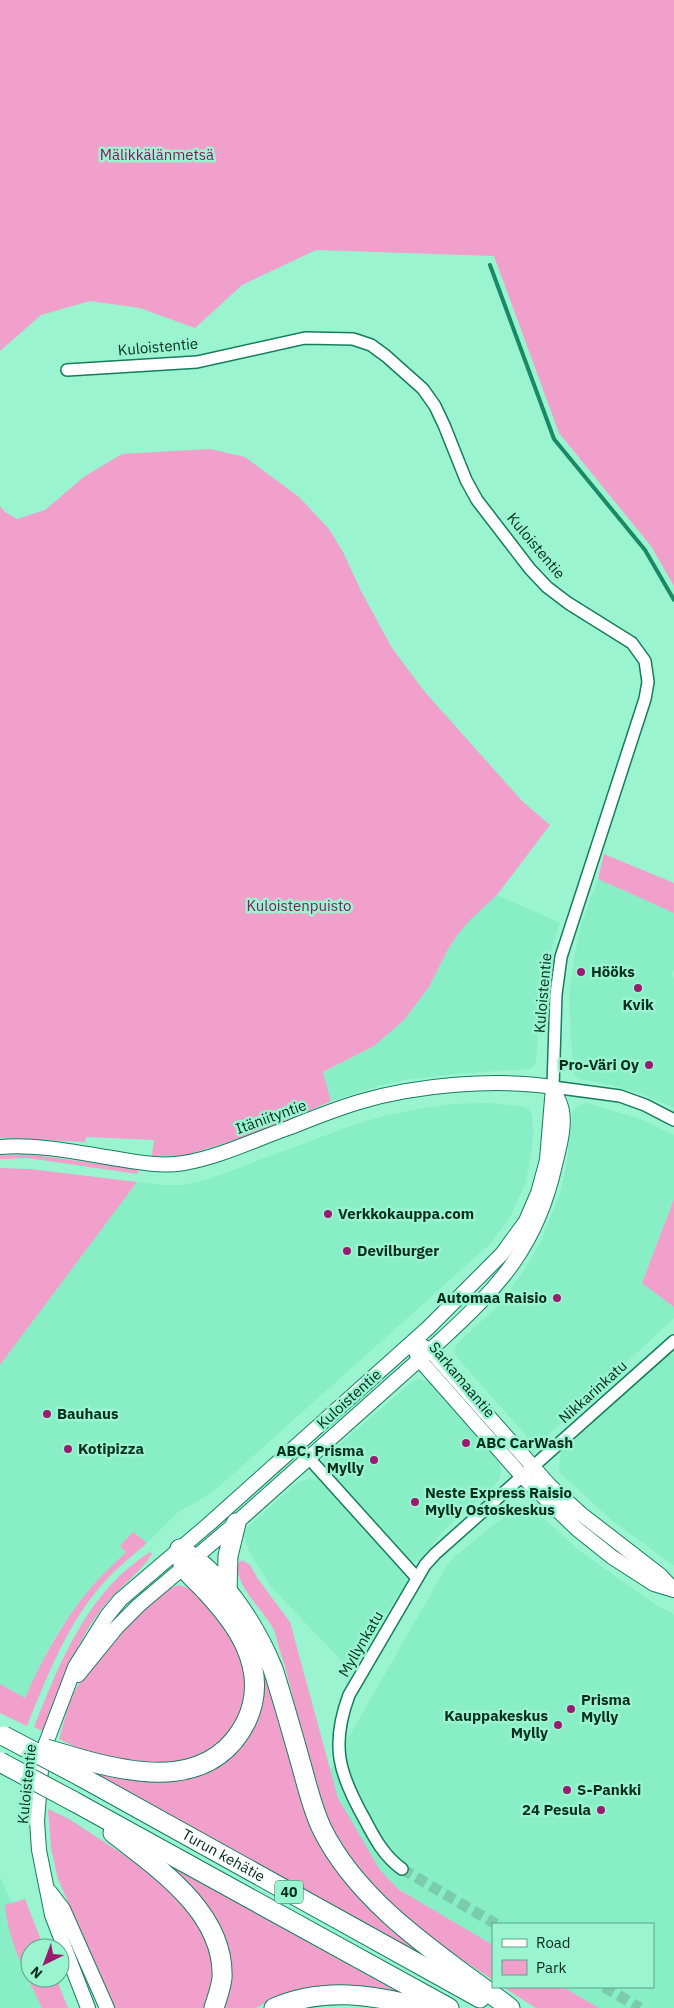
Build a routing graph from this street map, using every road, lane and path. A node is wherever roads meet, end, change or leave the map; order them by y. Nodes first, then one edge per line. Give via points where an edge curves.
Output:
1 (67, 370) dead end
2 (553, 1087) junction
3 (674, 1120) edge
4 (0, 1147) edge
5 (674, 1341) edge
6 (412, 1342) junction
7 (424, 1354) junction
8 (296, 1445) junction
9 (308, 1458) junction
10 (526, 1471) junction
11 (236, 1523) junction
12 (187, 1558) junction
13 (417, 1578) junction
14 (674, 1590) edge
15 (227, 1592) junction
16 (68, 1686) junction
17 (2, 1735) edge
18 (0, 1762) edge
19 (82, 1768) junction
20 (74, 1800) junction
21 (402, 1869) tunnel mouth
22 (47, 1887) junction
23 (88, 2008) edge
24 (106, 2008) edge
25 (214, 2008) edge
26 (274, 2008) edge
27 (422, 2008) edge
28 (449, 2008) edge
29 (499, 2008) edge
30 (510, 2008) edge

1 - 2 street, Kuloistentie via 197,362 304,338 353,339 372,345 423,389 431,400 477,500 530,569 568,603 632,643 645,661 648,682 645,699 561,956 556,994
2 - 3 street via 620,1096
2 - 4 street, Itäniityntie via 534,1084 444,1086 388,1095 348,1106 208,1157 172,1165 37,1147
2 - 6 street, Kuloistentie via 544,1175 526,1220 502,1254
2 - 7 street, Kuloistentie via 562,1110 561,1131 552,1178 536,1224 524,1248 500,1281
5 - 10 street, Nikkarinkatu
6 - 7 street, Sarkamaantie
6 - 8 street, Kuloistentie
7 - 9 street, Kuloistentie
7 - 10 street, Sarkamaantie
8 - 9 street
8 - 12 street, Kuloistentie
9 - 11 street, Kuloistentie
9 - 13 street
10 - 13 street, Myllynkatu via 447,1542
10 - 14 street, Sarkamaantie via 577,1529 654,1584
11 - 12 street, Kuloistentie
11 - 15 highway via 228,1556
12 - 15 highway
12 - 16 street, Kuloistentie via 117,1627
12 - 16 street, Kuloistentie via 137,1585 112,1610 75,1667
12 - 19 highway via 239,1633 248,1652 255,1690 244,1726 222,1753 188,1769 146,1773
13 - 21 street, Myllynkatu via 349,1695 339,1729 340,1763 352,1798 382,1851
15 - 30 highway via 264,1648 276,1677 315,1811 340,1859 381,1907
16 - 22 street, Kuloistentie via 46,1743 41,1770 37,1821
17 - 19 highway, Turun kehätie / 40, bridge
18 - 20 highway, Turun kehätie / 40, bridge
19 - 29 highway, Turun kehätie / 40
20 - 25 highway via 154,1865 180,1889 205,1920 217,1945 222,1967
20 - 28 highway, Turun kehätie / 40
22 - 23 street, Kuloistentie via 52,1915
22 - 24 street, Kuloistentie via 62,1910
26 - 27 highway via 300,1999 334,1994 391,1999

